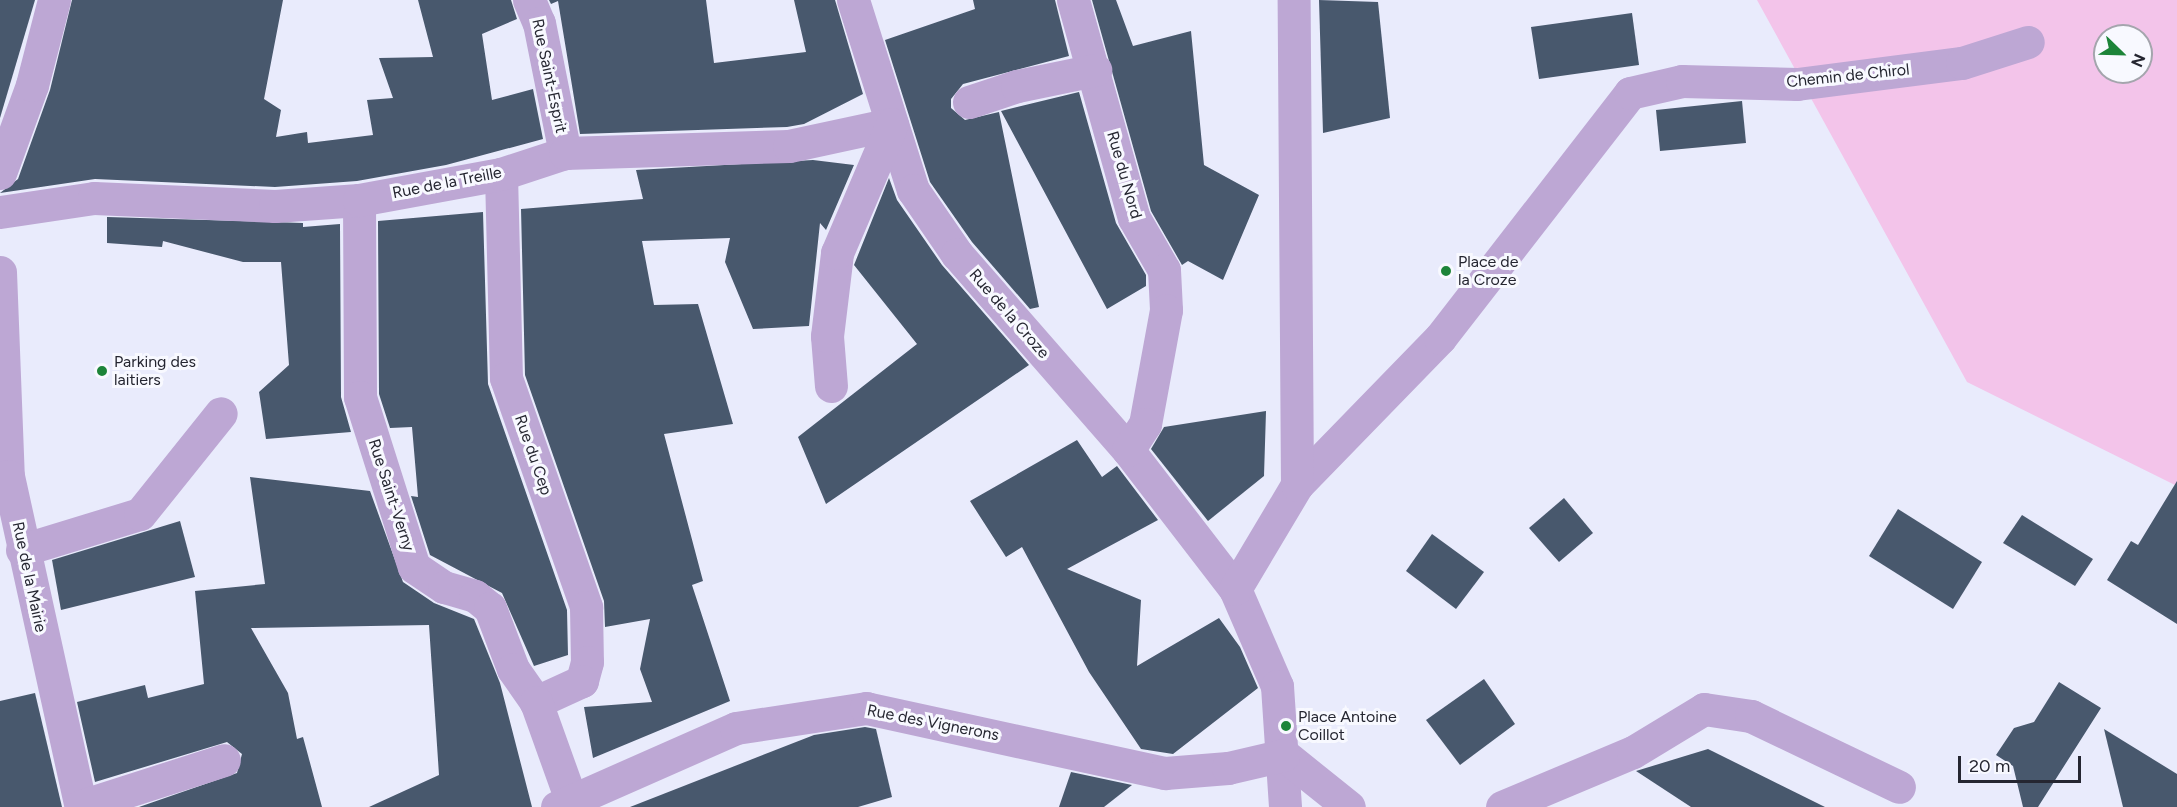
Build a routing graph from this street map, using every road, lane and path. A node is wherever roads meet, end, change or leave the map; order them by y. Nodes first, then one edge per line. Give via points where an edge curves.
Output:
1 (54, 0) edge
2 (529, 0) edge
3 (853, 0) edge
4 (1073, 0) edge
5 (1294, 0) edge
6 (2028, 42) dead end
7 (1095, 70) junction
8 (969, 102) dead end
9 (892, 124) junction
10 (565, 153) junction
11 (0, 173) edge
12 (501, 174) junction
13 (359, 200) junction
14 (0, 212) edge
15 (0, 272) edge
16 (831, 386) dead end
17 (221, 413) dead end
18 (1128, 450) junction
19 (4, 476) edge
20 (1297, 486) junction
21 (22, 550) junction
22 (1235, 589) junction
23 (536, 702) junction
24 (1284, 755) junction
25 (224, 760) dead end
26 (1899, 787) dead end
27 (564, 804) edge
28 (81, 807) edge
29 (1285, 807) edge
30 (1349, 807) edge
31 (1502, 807) edge

1 - 11 street via 32,85
2 - 10 street, Rue Saint-Esprit via 539,23
3 - 9 street, Rue de la Croze
4 - 7 street, Rue du Nord
5 - 20 street via 1299,156
6 - 20 street, Chemin de Chirol via 1962,63 1797,84 1682,81 1630,93 1440,339
7 - 8 street via 1017,86
7 - 18 street, Rue du Nord via 1134,218 1164,270 1166,310 1145,424
9 - 10 street, Rue de la Treille via 789,146
9 - 16 street via 837,253 827,336
9 - 18 street, Rue de la Croze via 913,190 957,254
10 - 12 street, Rue de la Treille
12 - 13 street, Rue de la Treille
12 - 23 street, Rue du Cep via 506,378 586,607 587,662 582,681
13 - 14 street, Rue de la Treille via 275,206 94,198
13 - 23 street, Rue Saint-Verny via 360,397 414,567 444,587 475,596 490,609 513,669
15 - 19 street, Rue de la Mairie
17 - 21 street via 140,514
18 - 22 street, Rue de la Croze
19 - 21 street, Rue de la Mairie
20 - 22 street
21 - 28 street, Rue de la Mairie
22 - 24 street via 1277,686
23 - 27 street, Rue Saint-Verny
24 - 27 street, Rue des Vignerons via 1228,768 1165,773 866,708 736,728
24 - 29 street
24 - 30 street
25 - 28 street
26 - 31 street via 1751,716 1704,709 1633,752

